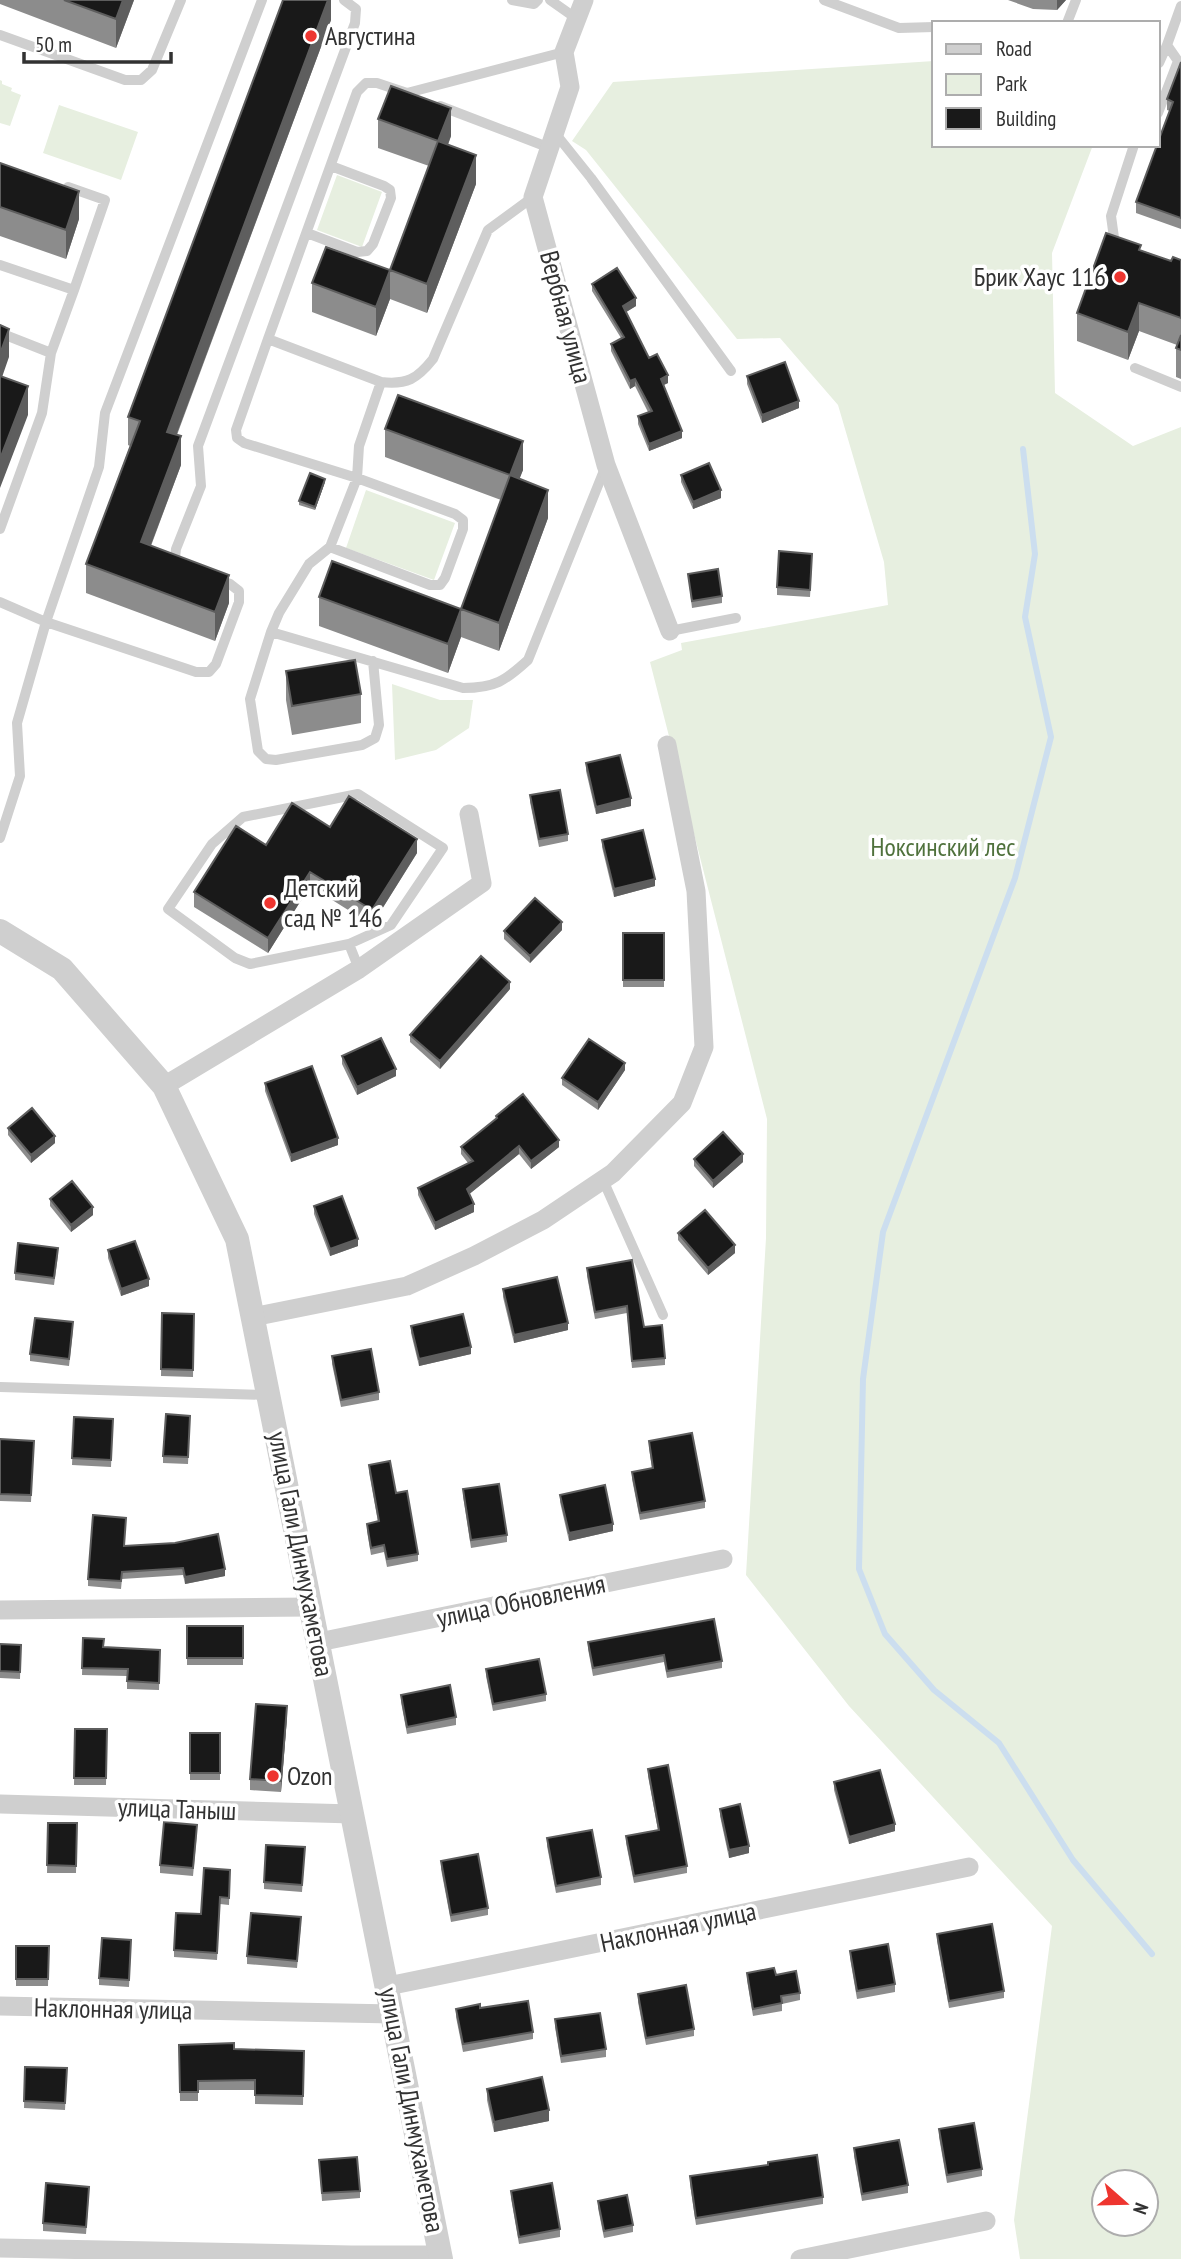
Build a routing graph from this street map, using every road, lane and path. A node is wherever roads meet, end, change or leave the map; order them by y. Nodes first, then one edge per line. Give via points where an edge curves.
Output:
1 (181, 0) edge
2 (262, 0) edge
3 (344, 0) edge
4 (512, 0) edge
5 (538, 0) edge
6 (550, 0) edge
7 (584, 0) edge
8 (824, 0) edge
9 (1076, 0) edge
10 (841, 3) edge
11 (1181, 6) edge
12 (577, 19) junction
13 (1068, 21) edge
14 (932, 27) edge
15 (0, 35) edge
16 (1167, 45) junction
17 (564, 52) junction
18 (1160, 61) edge
19 (407, 93) junction
20 (419, 98) edge
21 (431, 102) edge
22 (1160, 108) edge
23 (552, 140) junction
24 (1133, 147) edge
25 (331, 166) junction
26 (53, 182) edge
27 (533, 197) junction
28 (307, 233) junction
29 (1125, 249) edge
30 (0, 265) edge
31 (74, 290) junction
32 (0, 333) edge
33 (268, 339) junction
34 (51, 353) junction
35 (1135, 368) dead end
36 (731, 371) dead end
37 (381, 382) junction
38 (1181, 387) edge
39 (606, 465) junction
40 (357, 478) junction
41 (0, 529) edge
42 (330, 547) junction
43 (193, 570) edge
44 (205, 574) edge
45 (0, 602) edge
46 (736, 618) dead end
47 (46, 622) junction
48 (670, 631) joint
49 (271, 632) junction
50 (373, 661) junction
51 (667, 746) dead end
52 (469, 814) dead end
53 (0, 838) edge
54 (0, 932) edge
55 (349, 944) junction
56 (359, 969) junction
57 (164, 1086) junction
58 (603, 1180) junction
59 (663, 1315) dead end
60 (253, 1317) junction
61 (0, 1387) edge
62 (268, 1395) junction
63 (723, 1559) dead end
64 (311, 1607) junction
65 (0, 1610) edge
66 (318, 1643) junction
67 (0, 1804) edge
68 (353, 1814) junction
69 (969, 1867) dead end
70 (388, 1986) junction
71 (0, 2006) edge
72 (394, 2014) junction
73 (986, 2221) dead end
74 (0, 2248) edge
75 (441, 2257) edge
76 (800, 2259) edge

1 - 15 lane via 152,70 141,80 125,80
2 - 47 lane via 105,413 100,467
3 - 43 lane via 356,9 355,23 198,446 201,486 175,558
4 - 5 lane via 534,4
6 - 12 lane
7 - 12 street
8 - 10 lane
9 - 13 lane
10 - 14 lane via 899,28
11 - 16 lane
12 - 17 street
16 - 18 lane
16 - 22 lane via 1178,61
17 - 19 lane
17 - 23 street via 570,88
19 - 20 lane
19 - 25 lane via 366,83 357,92
21 - 23 lane
23 - 27 street
23 - 36 lane via 591,178
24 - 29 lane via 1111,216 1114,245
25 - 28 lane
25 - 28 lane via 384,186 391,198 367,251 357,252
26 - 31 lane via 106,200
27 - 37 lane via 488,230 433,359 420,375 399,384
27 - 39 street, Вербная улица
28 - 33 lane
30 - 31 lane
31 - 34 lane
32 - 34 lane
33 - 37 lane
33 - 40 lane via 237,438
34 - 41 lane via 42,413
35 - 38 lane
37 - 40 lane via 359,446
39 - 48 street, Вербная улица
39 - 50 lane via 528,660 507,679 482,688 463,688
40 - 42 lane
40 - 42 lane via 463,520 445,578 440,585 430,585
42 - 49 lane via 309,564
44 - 47 lane via 239,591 239,602 209,672 196,672
45 - 47 lane
46 - 48 lane
47 - 53 lane via 17,723 20,776
49 - 50 lane
49 - 50 lane via 250,699 258,751 266,759 362,745 375,738 379,725
51 - 58 street via 696,891 704,1047 682,1103
52 - 56 street via 482,883
54 - 57 street, улица Гали Динмухаметова via 62,969
55 - 55 lane via 250,964 168,909 212,844 243,817 358,794 443,848 391,925
55 - 56 lane
56 - 57 street
57 - 60 street, улица Гали Динмухаметова via 237,1239
58 - 59 lane
58 - 60 street via 543,1220 407,1286
60 - 62 street, улица Гали Динмухаметова
61 - 62 lane
62 - 64 street, улица Гали Динмухаметова
63 - 66 street, улица Обновления
64 - 65 street
64 - 66 street, улица Гали Динмухаметова
66 - 68 street, улица Гали Динмухаметова
67 - 68 street, улица Таныш
68 - 70 street, улица Гали Динмухаметова
69 - 70 street, Наклонная улица
70 - 72 street, улица Гали Динмухаметова
71 - 72 street, Наклонная улица
72 - 75 street, улица Гали Динмухаметова
73 - 76 street
74 - 75 street

